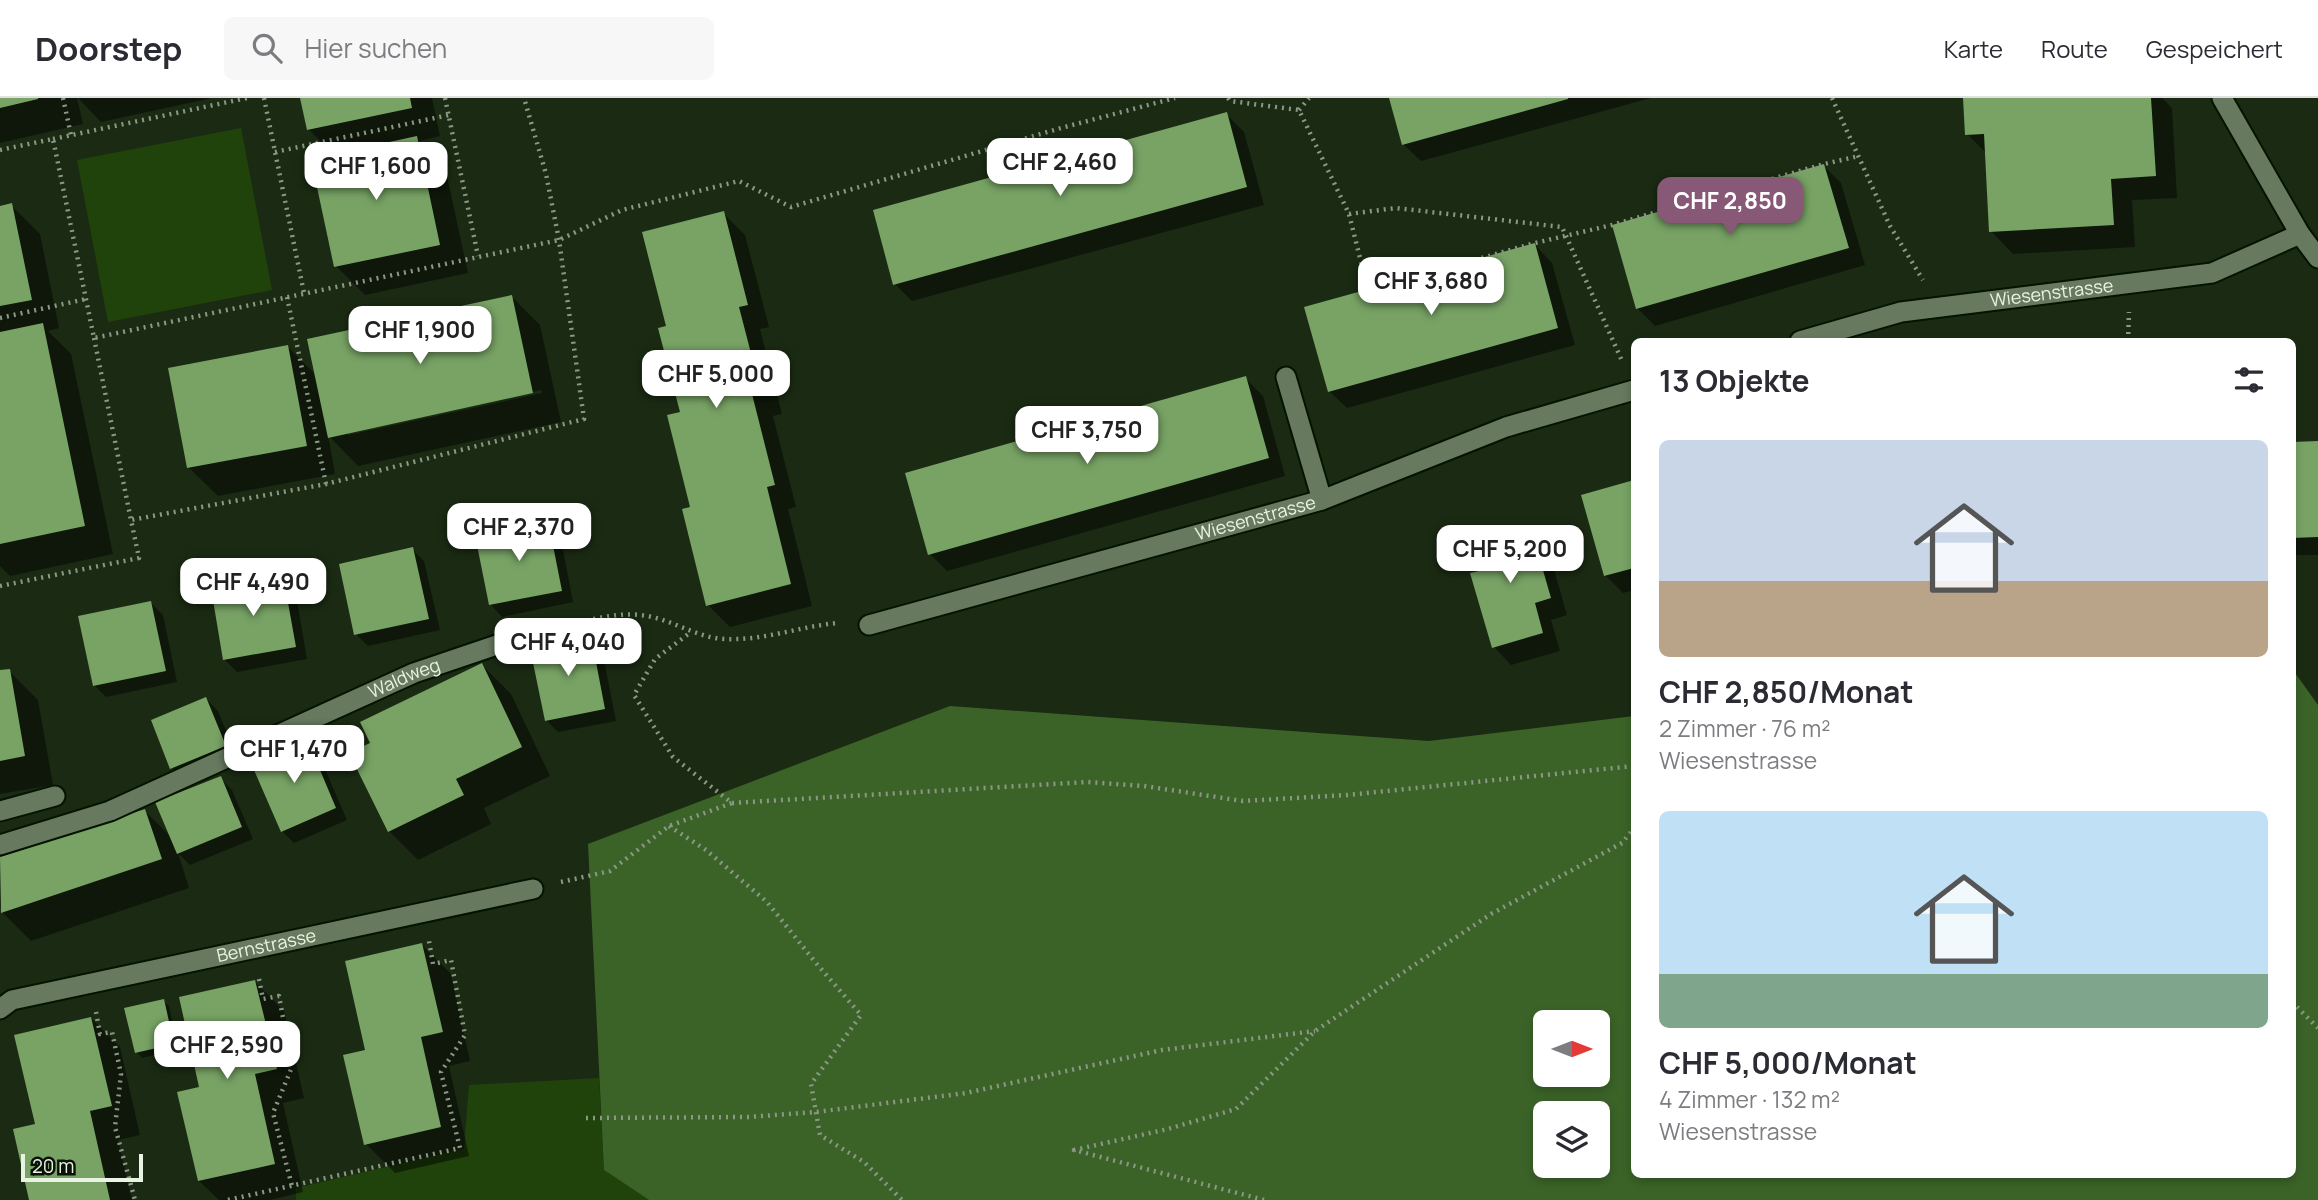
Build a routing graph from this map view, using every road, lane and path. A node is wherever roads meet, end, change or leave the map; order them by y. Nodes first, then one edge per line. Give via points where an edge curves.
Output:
1 (63, 98) edge
2 (247, 98) edge
3 (264, 98) edge
4 (445, 98) edge
5 (524, 98) edge
6 (1175, 98) edge
7 (1228, 98) edge
8 (1309, 98) edge
9 (1832, 98) edge
10 (2222, 98) edge
11 (1299, 110) junction
12 (449, 115) junction
13 (71, 135) junction
14 (53, 139) junction
15 (0, 150) edge
16 (275, 152) junction
17 (1858, 156) junction
18 (1349, 214) junction
19 (2300, 234) junction
20 (1567, 237) junction
21 (559, 240) junction
22 (478, 256) junction
23 (2318, 258) edge
24 (304, 293) junction
25 (288, 297) junction
26 (86, 299) junction
27 (1940, 307) junction
28 (0, 318) edge
29 (94, 338) junction
30 (1810, 338) edge
31 (1623, 364) dead end
32 (1286, 377) dead end
33 (1631, 391) edge
34 (326, 484) junction
35 (1322, 500) junction
36 (131, 520) junction
37 (0, 586) edge
38 (869, 625) joint
39 (538, 631) joint
40 (691, 632) junction
41 (1631, 766) edge
42 (55, 796) dead end
43 (732, 803) junction
44 (0, 811) edge
45 (669, 826) junction
46 (1631, 832) edge
47 (0, 845) edge
48 (533, 889) joint
49 (429, 941) dead end
50 (258, 976) dead end
51 (2296, 1006) edge
52 (0, 1009) edge
53 (97, 1021) dead end
54 (2318, 1028) edge
55 (1315, 1031) junction
56 (816, 1112) junction
57 (586, 1118) dead end
58 (292, 1186) junction
59 (135, 1200) edge
60 (228, 1200) edge
61 (902, 1200) edge
62 (1264, 1200) edge

1 - 13 path
2 - 13 path
3 - 16 path
4 - 12 path
5 - 21 path
6 - 21 path via 791,208 739,181 622,210
7 - 11 path
8 - 11 path
9 - 17 path
10 - 19 street
11 - 18 path
12 - 16 path
12 - 22 path
13 - 14 path
14 - 15 path
14 - 26 path
16 - 24 path
17 - 20 path
17 - 27 path via 1890,226
18 - 20 path via 1396,208 1562,227
18 - 20 path via 1368,289
19 - 23 street
19 - 27 street, Wiesenstrasse via 2213,273
20 - 31 path
21 - 22 path
21 - 34 path via 584,419
22 - 24 path
24 - 25 path
25 - 29 path
25 - 34 path
26 - 28 path
26 - 29 path
27 - 30 street, Wiesenstrasse via 1901,312
29 - 36 path
32 - 35 street
33 - 35 street, Wiesenstrasse via 1506,428
34 - 36 path
35 - 38 street, Wiesenstrasse
36 - 37 path via 139,558
38 - 40 path via 836,623 744,639
39 - 40 path via 630,615 650,616
39 - 47 street, Waldweg via 414,673 110,811
40 - 43 path via 655,659 634,695 673,757
41 - 43 path via 1243,801 1087,782
42 - 44 street
43 - 45 path
45 - 48 path via 610,871
45 - 56 path via 706,850 767,902 861,1015 811,1084
46 - 55 path via 1622,843 1491,914
48 - 52 street, Bernstrasse via 12,1000
49 - 58 path via 433,964 451,960 465,1035 441,1072 460,1148
50 - 58 path via 263,999 279,996 292,1067 273,1112
51 - 54 path
53 - 59 path via 100,1034 112,1032 121,1074 115,1127
55 - 56 path via 1162,1050 966,1093
55 - 62 path via 1236,1109 1074,1150
56 - 57 path
56 - 61 path via 820,1135 864,1162
58 - 60 path

